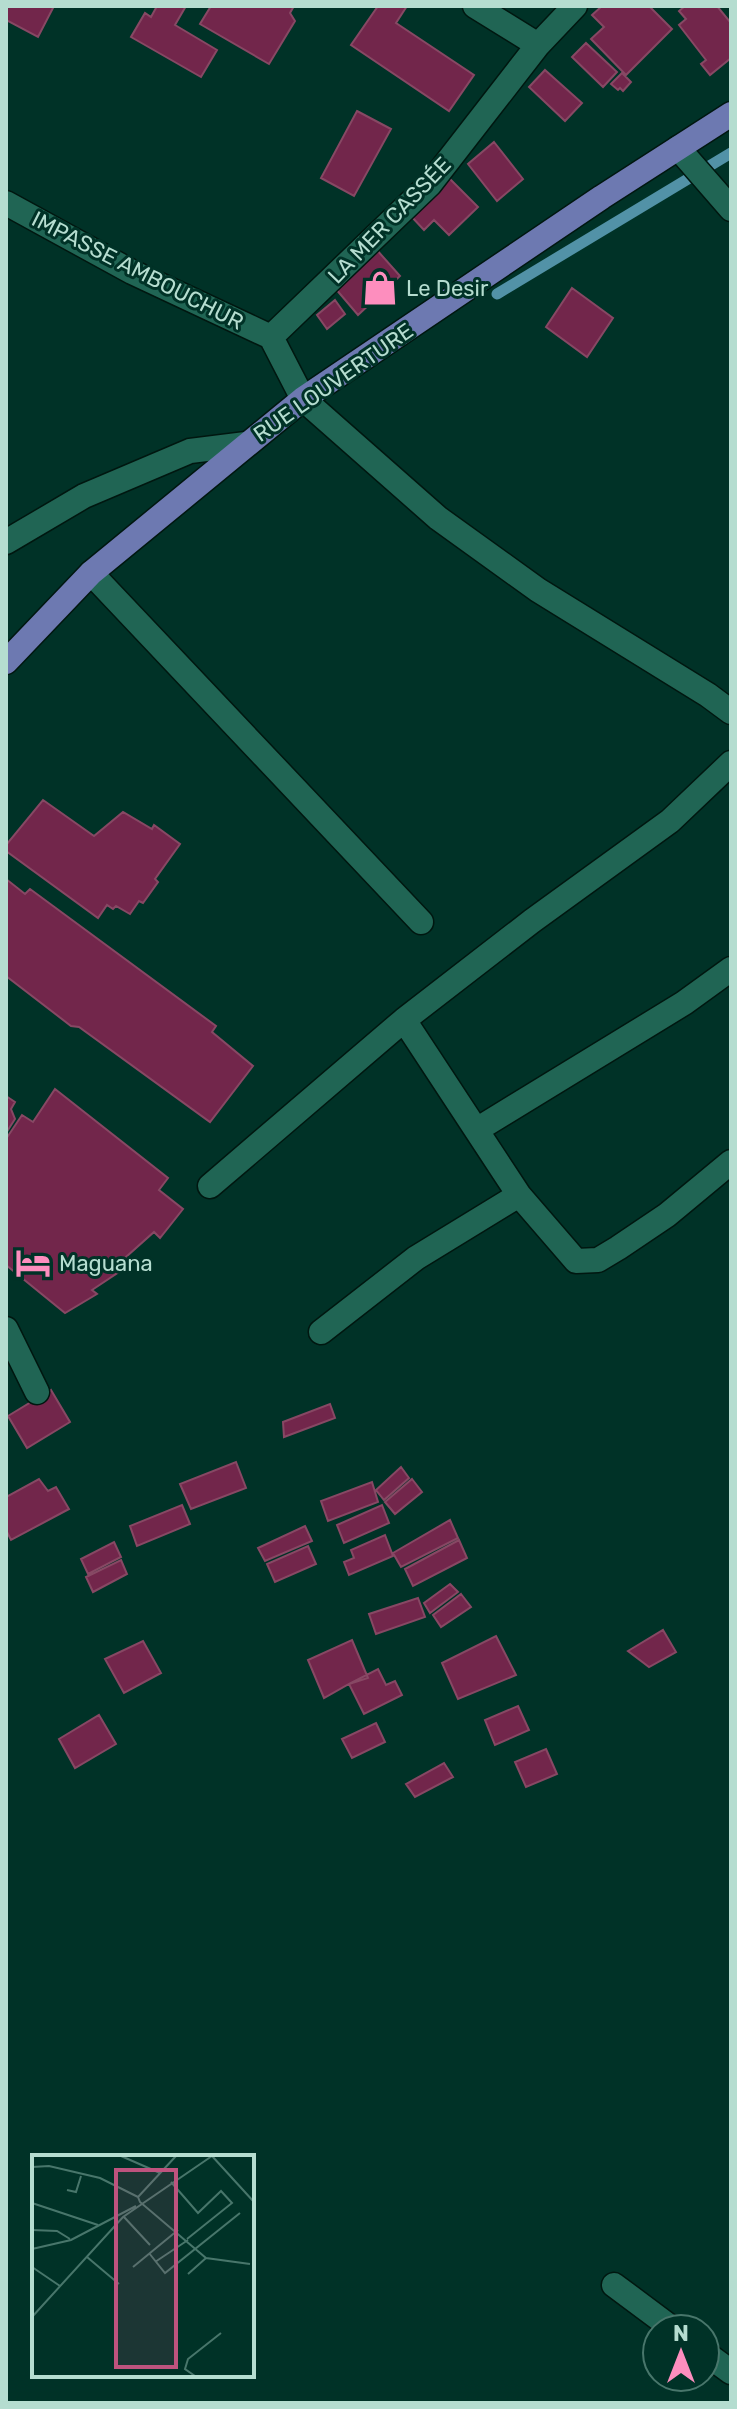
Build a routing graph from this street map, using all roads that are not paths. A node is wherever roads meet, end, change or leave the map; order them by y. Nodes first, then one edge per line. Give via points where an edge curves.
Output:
1 (475, 6) edge
2 (575, 6) edge
3 (538, 45) junction
4 (731, 114) edge
5 (678, 148) junction
6 (6, 203) edge
7 (731, 209) edge
8 (271, 337) junction
9 (303, 399) junction
10 (246, 444) junction
11 (6, 542) edge
12 (91, 573) junction
13 (6, 662) edge
14 (731, 712) edge
15 (731, 763) edge
16 (421, 922) dead end
17 (731, 969) edge
18 (404, 1020) junction
19 (478, 1129) junction
20 (731, 1162) edge
21 (210, 1186) dead end
22 (519, 1195) junction
23 (6, 1329) edge
24 (321, 1332) dead end
25 (37, 1392) dead end
26 (614, 2285) dead end
27 (652, 2313) edge

1 - 3 street
2 - 3 street, LA MER CASSÉE
3 - 8 street, LA MER CASSÉE via 430,184
4 - 5 main road, RUE LOUVERTURE
5 - 7 street
5 - 9 main road, RUE LOUVERTURE
6 - 8 street, IMPASSE AMBOUCHUR via 132,272
8 - 9 street
9 - 10 main road, RUE LOUVERTURE
9 - 14 street via 438,518 538,590
10 - 11 street via 190,451 84,496
10 - 12 main road, RUE LOUVERTURE
12 - 13 main road, RUE LOUVERTURE
12 - 16 street
15 - 18 street via 670,821
17 - 19 street
18 - 19 street
18 - 21 street
19 - 22 street
20 - 22 street via 667,1215 598,1260 576,1261
22 - 24 street via 416,1258
23 - 25 street
26 - 27 street

